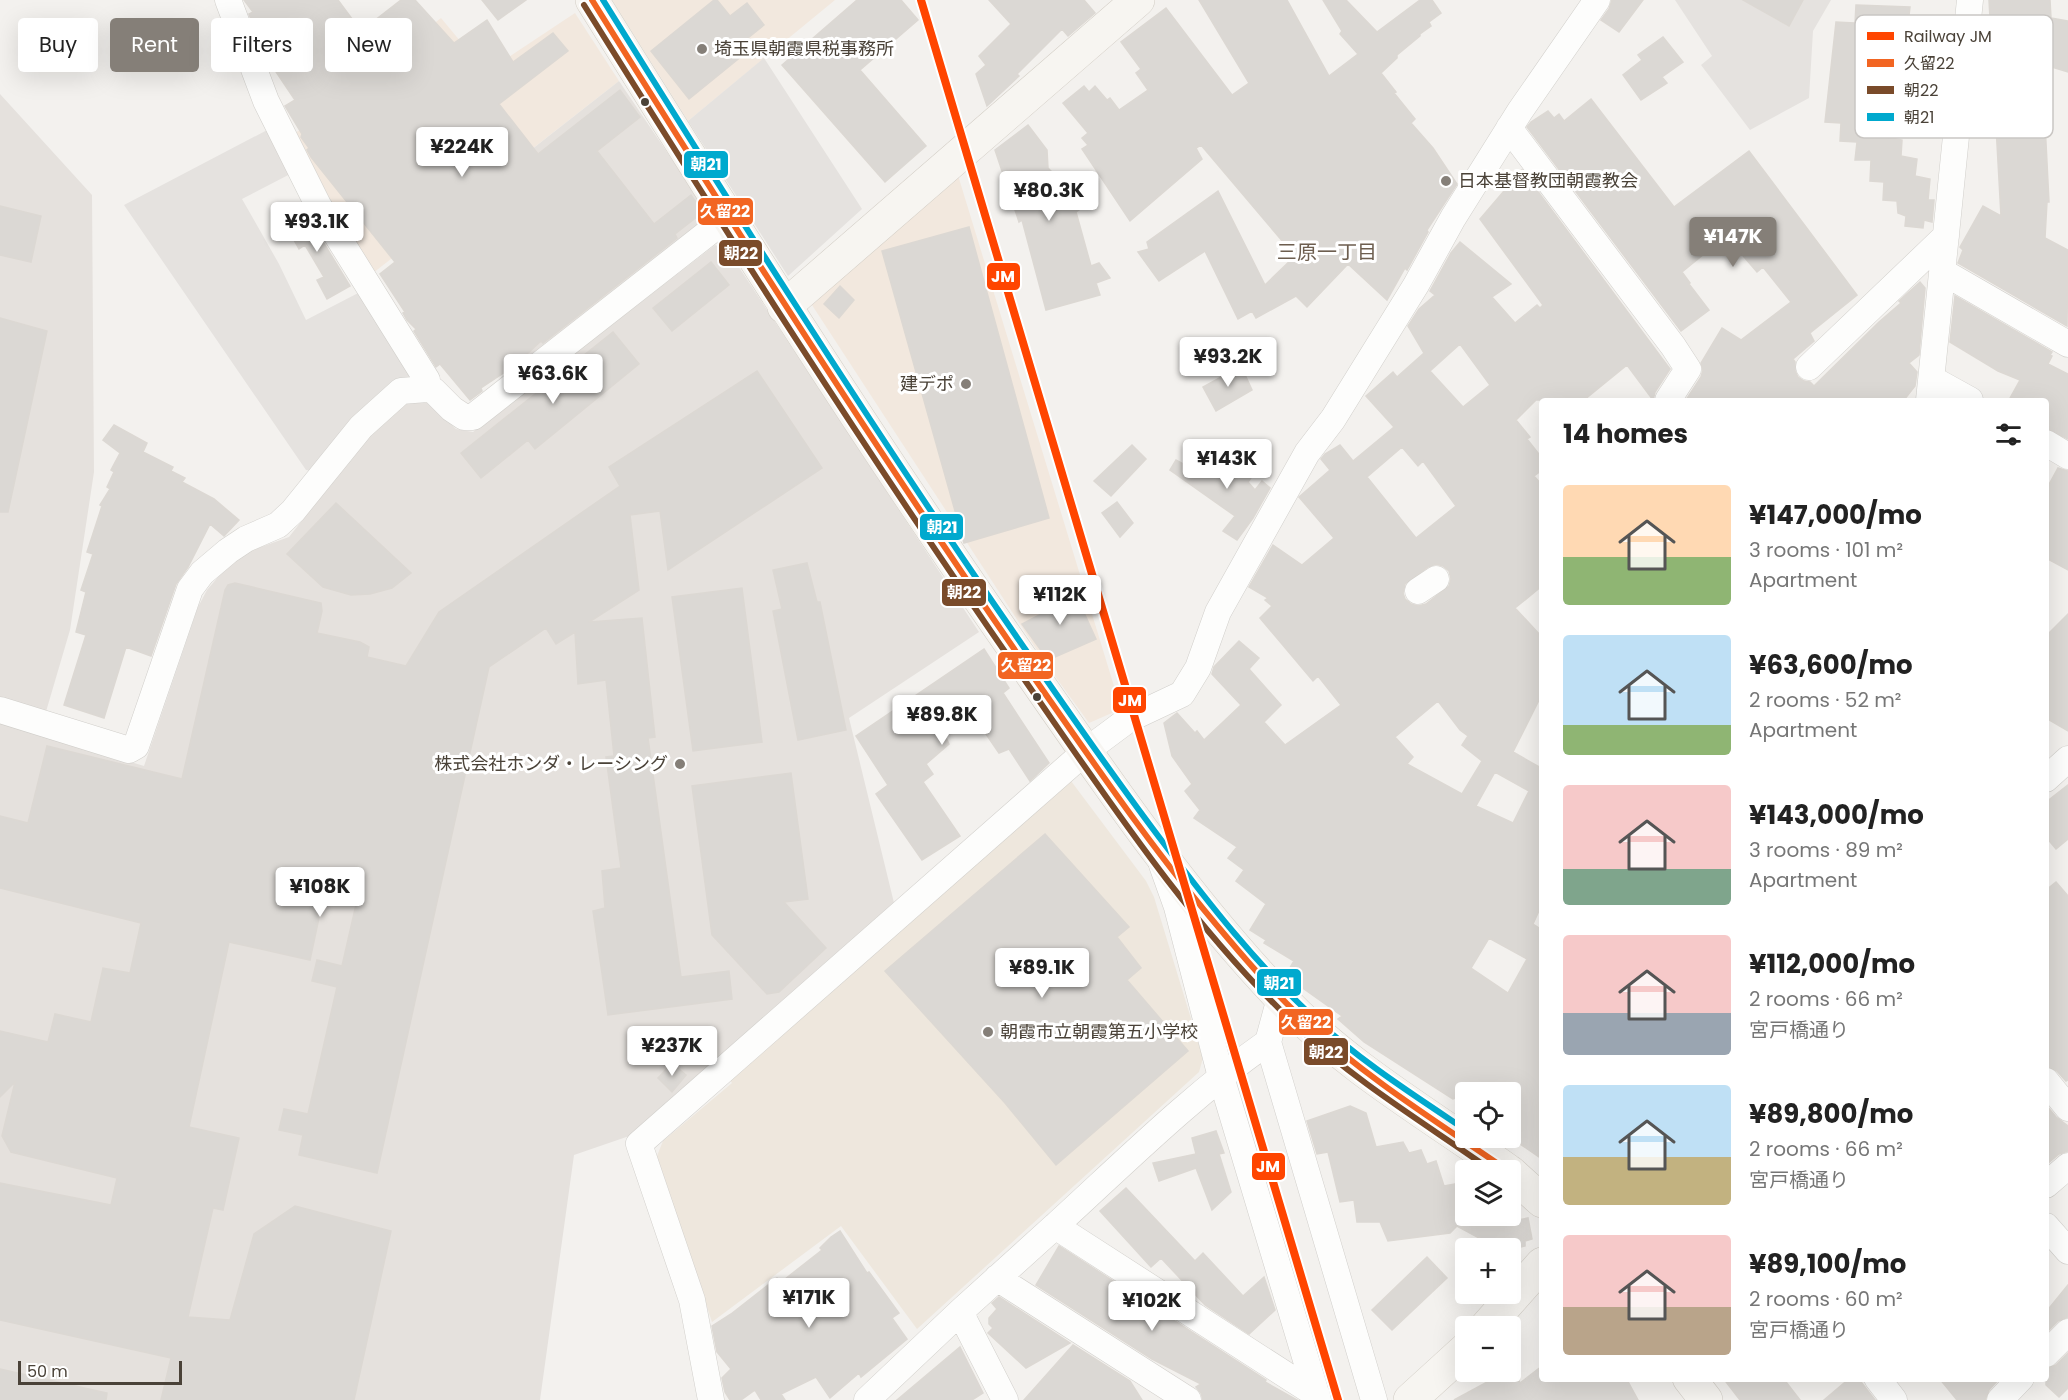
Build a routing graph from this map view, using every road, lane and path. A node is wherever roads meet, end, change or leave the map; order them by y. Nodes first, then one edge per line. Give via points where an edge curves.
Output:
1 (228, 0) edge
2 (592, 0) edge
3 (1138, 0) edge
4 (1597, 0) edge
5 (1970, 0) edge
6 (1968, 15) edge
7 (1509, 128) junction
8 (1956, 138) edge
9 (727, 218) junction
10 (1946, 236) junction
11 (1943, 272) junction
12 (784, 307) junction
13 (2068, 344) edge
14 (1809, 367) dead end
15 (427, 389) junction
16 (1930, 390) edge
17 (1669, 398) edge
18 (1962, 398) edge
19 (2049, 446) edge
20 (2068, 456) edge
21 (0, 710) edge
22 (1086, 751) junction
23 (2068, 759) edge
24 (2049, 776) edge
25 (1156, 848) junction
26 (1280, 998) junction
27 (1268, 1042) junction
28 (1221, 1077) junction
29 (2049, 1085) edge
30 (2068, 1108) edge
31 (1493, 1160) edge
32 (2068, 1166) edge
33 (1521, 1182) edge
34 (2049, 1182) edge
35 (1539, 1198) edge
36 (1054, 1226) junction
37 (2049, 1229) edge
38 (2068, 1251) edge
39 (1539, 1267) edge
40 (997, 1278) junction
41 (960, 1312) junction
42 (1496, 1316) edge
43 (2068, 1332) edge
44 (2049, 1351) edge
45 (1455, 1359) edge
46 (1692, 1382) edge
47 (1880, 1382) edge
48 (2017, 1382) edge
49 (1318, 1397) edge
50 (711, 1400) edge
51 (867, 1400) edge
52 (1005, 1400) edge
53 (1188, 1400) edge
54 (1374, 1400) edge
55 (1410, 1400) edge
56 (1706, 1400) edge
57 (1894, 1400) edge
58 (2000, 1400) edge

1 - 15 street via 266,101 318,205 427,380
2 - 9 street
3 - 12 street
4 - 7 street
5 - 6 street
7 - 17 street via 1688,369
7 - 22 street via 1416,285 1307,453 1218,612 1198,669 1182,694 1130,719
8 - 10 street
9 - 12 street
9 - 15 street via 473,417 452,410 433,390
10 - 11 street
10 - 14 street
11 - 13 street
11 - 16 street
12 - 22 street via 932,530
15 - 21 street via 401,390 361,427 278,525 246,539 202,573 190,589 136,746 129,750
16 - 18 street
19 - 20 street
22 - 25 street
22 - 50 street via 639,1144 692,1300
23 - 24 street
25 - 26 street via 1230,944
25 - 28 street via 1177,908
26 - 27 street
26 - 31 street via 1372,1078
27 - 28 street
27 - 54 street
28 - 36 street
28 - 49 street
29 - 30 street
32 - 34 street
33 - 35 street
36 - 40 street
36 - 49 street
37 - 38 street
39 - 42 street
40 - 41 street
40 - 53 street
41 - 51 street
41 - 52 street
43 - 44 street
45 - 55 street
46 - 56 street
47 - 57 street
48 - 58 street

